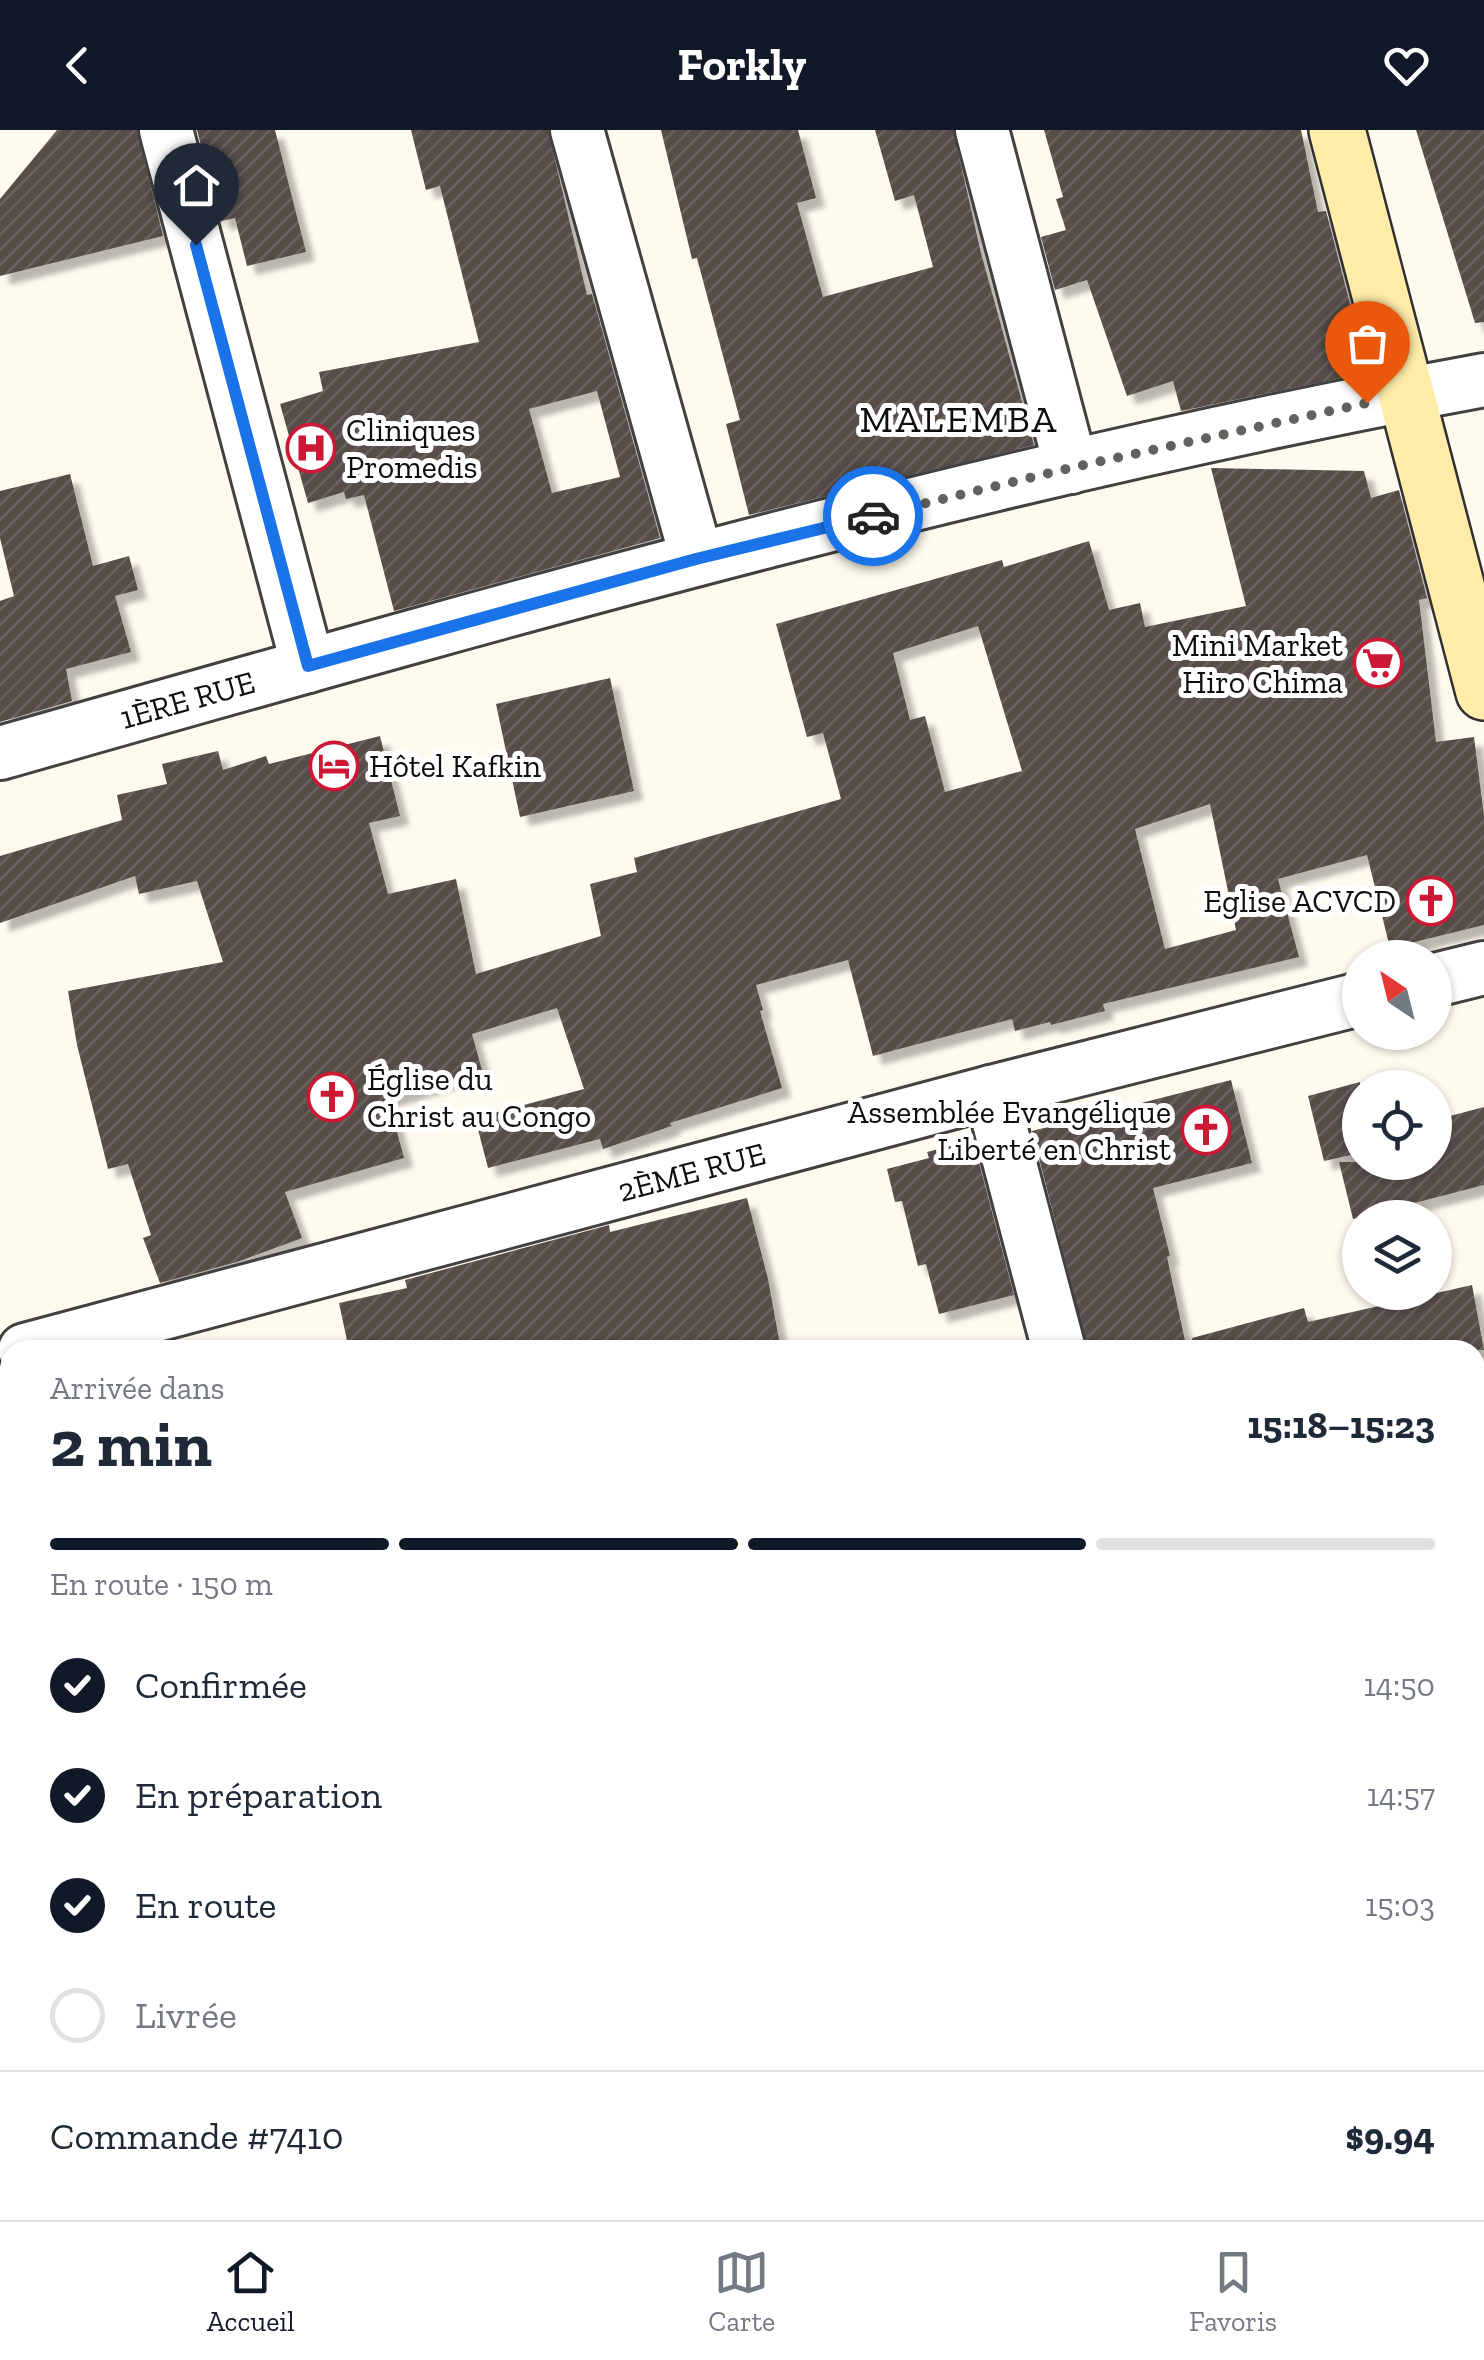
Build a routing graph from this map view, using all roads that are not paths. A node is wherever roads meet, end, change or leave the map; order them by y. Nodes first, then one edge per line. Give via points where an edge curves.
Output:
1 (166, 130) edge
2 (576, 130) edge
3 (982, 130) edge
4 (1337, 130) edge
5 (1484, 380) edge
6 (1404, 395) junction
7 (1070, 468) junction
8 (696, 559) junction
9 (308, 666) junction
10 (1484, 692) edge
11 (0, 754) edge
12 (1484, 968) edge
13 (1452, 976) edge
14 (1342, 1004) edge
15 (991, 1092) junction
16 (168, 1332) edge
17 (104, 1340) edge
18 (1056, 1340) edge

1 - 9 street
2 - 8 street
3 - 7 street
4 - 6 street
5 - 6 street, 1ÈRE RUE
6 - 7 street, 1ÈRE RUE
6 - 10 street
7 - 8 street, 1ÈRE RUE
8 - 9 street, 1ÈRE RUE
9 - 11 street, 1ÈRE RUE
12 - 13 street
14 - 15 street, 2ÈME RUE
15 - 16 street, 2ÈME RUE
15 - 18 street
16 - 17 street, 2ÈME RUE

